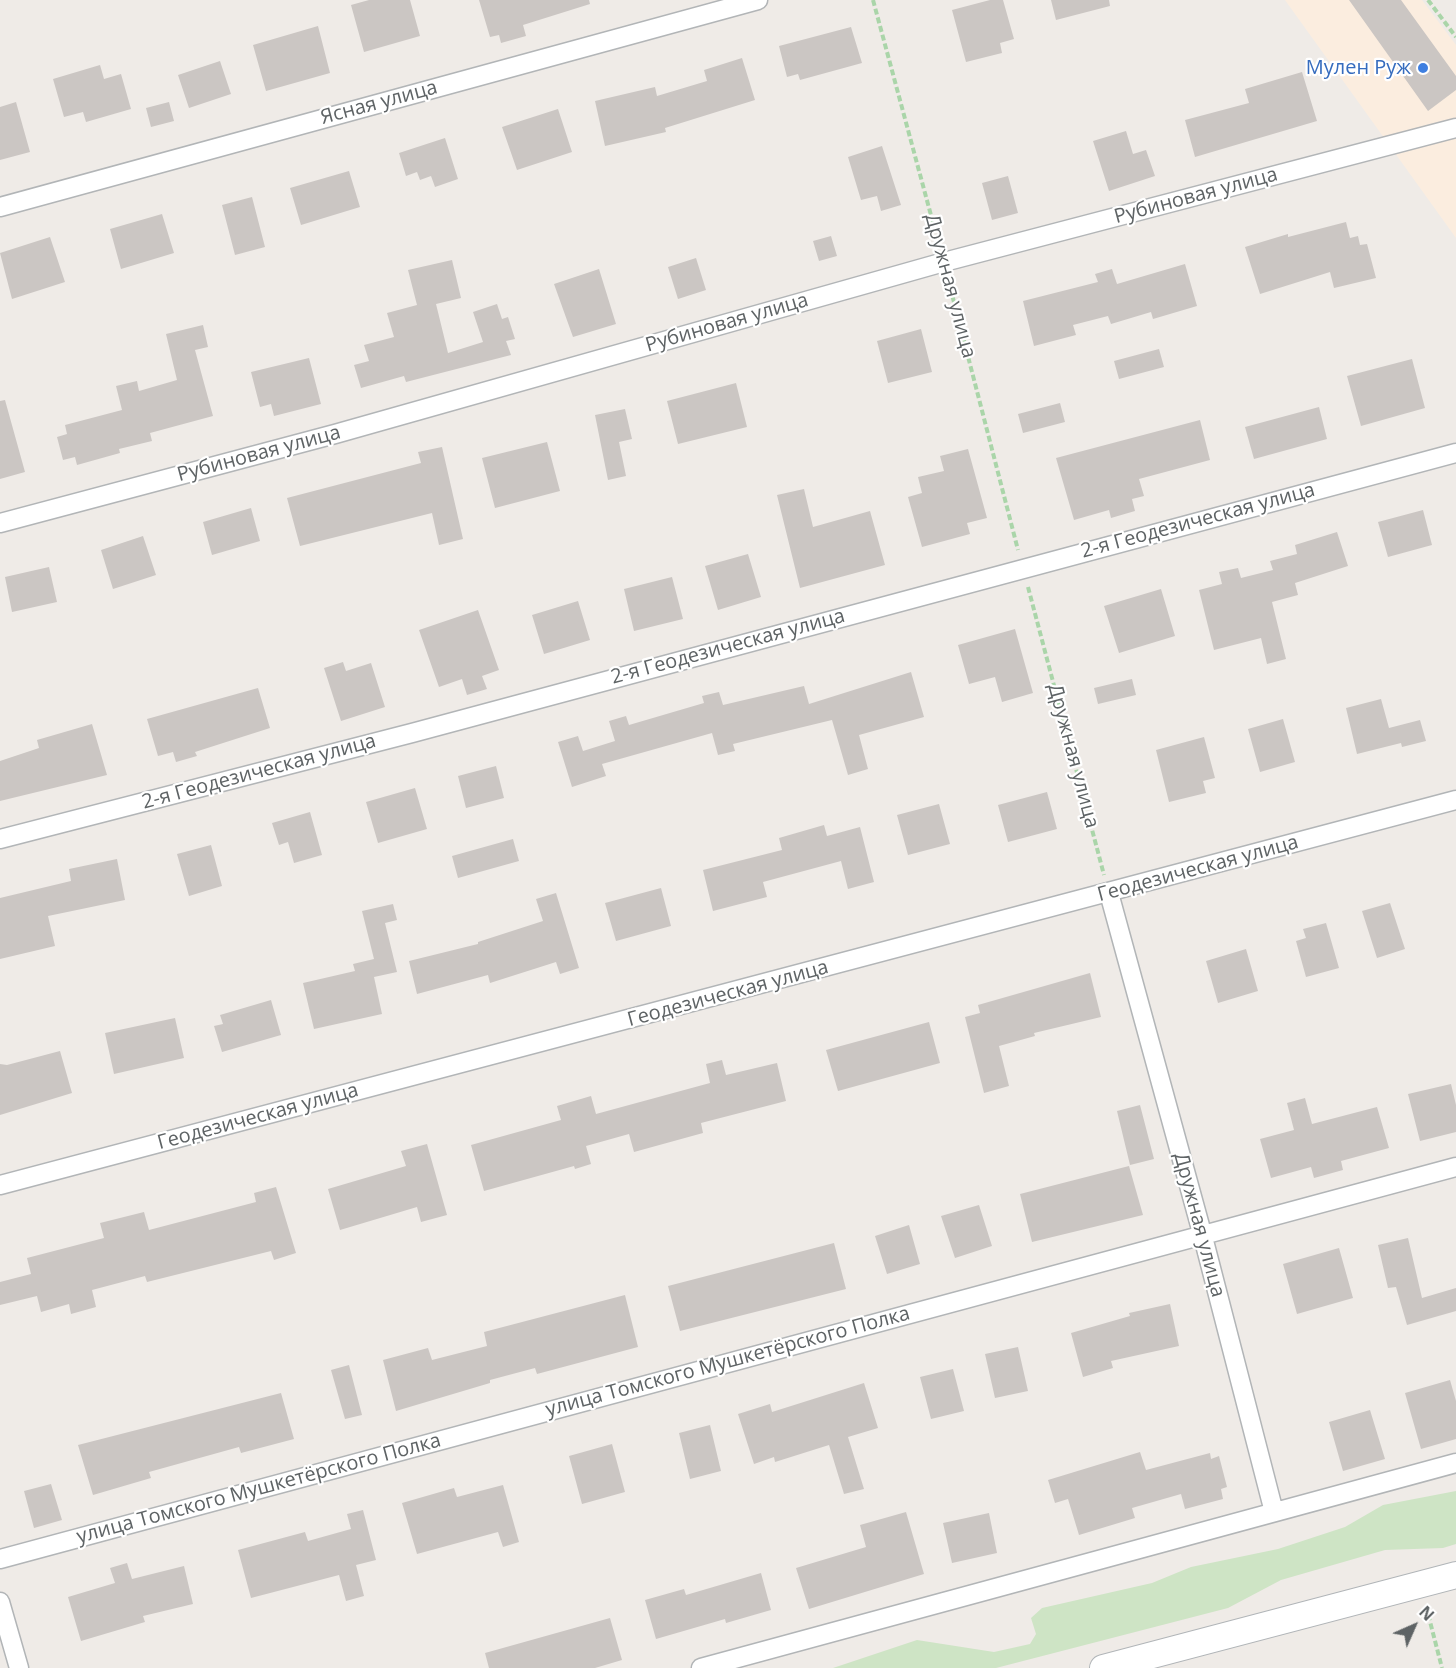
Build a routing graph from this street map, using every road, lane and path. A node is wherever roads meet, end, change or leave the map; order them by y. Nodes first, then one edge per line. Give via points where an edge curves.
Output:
1 (758, 0) edge
2 (873, 0) edge
3 (1428, 0) edge
4 (1456, 37) edge
5 (1456, 129) edge
6 (0, 207) edge
7 (944, 262) junction
8 (1456, 453) edge
9 (0, 523) edge
10 (1023, 568) junction
11 (1456, 800) edge
12 (0, 839) edge
13 (1109, 893) junction
14 (1456, 1167) edge
15 (0, 1185) edge
16 (1202, 1233) junction
17 (1456, 1463) edge
18 (1274, 1512) junction
19 (0, 1559) edge
20 (1456, 1575) edge
21 (1421, 1585) junction
22 (0, 1602) edge
23 (19, 1668) edge
24 (701, 1668) edge
25 (1103, 1668) edge
26 (1442, 1668) edge

1 - 6 street, Ясная улица
2 - 7 path, Дружная улица
3 - 4 path
5 - 7 street, Рубиновая улица
7 - 9 street, Рубиновая улица via 335,434
7 - 10 path, Дружная улица
8 - 10 street, 2-я Геодезическая улица
10 - 12 street, 2-я Геодезическая улица via 412,733
10 - 13 path, Дружная улица
11 - 13 street, Геодезическая улица
13 - 15 street, Геодезическая улица
13 - 16 street, Дружная улица
14 - 16 street, улица Томского Мушкетёрского Полка
16 - 18 street, Дружная улица
16 - 19 street, улица Томского Мушкетёрского Полка
17 - 18 street
18 - 24 street
20 - 21 street
21 - 25 street
21 - 26 path
22 - 23 street

